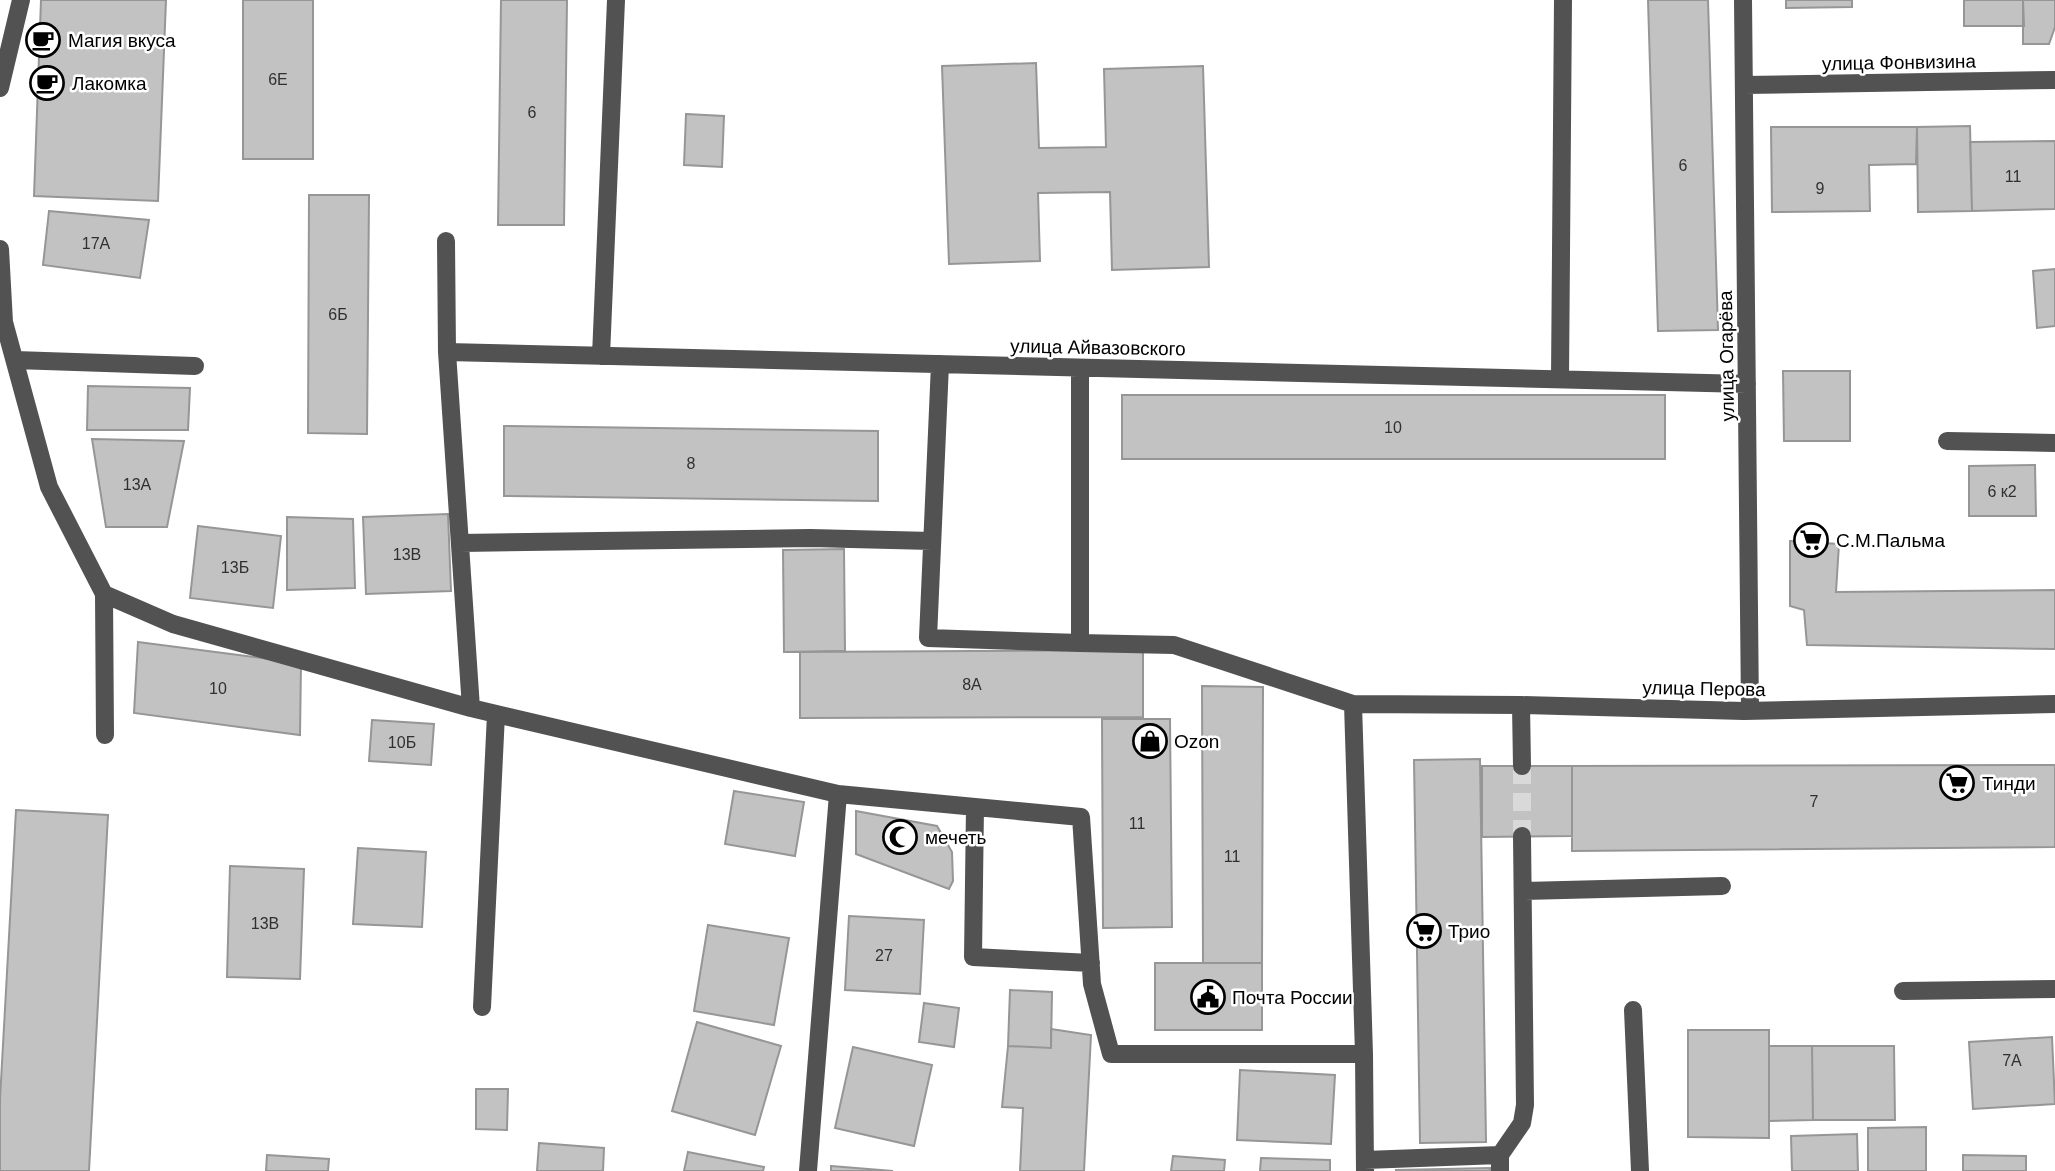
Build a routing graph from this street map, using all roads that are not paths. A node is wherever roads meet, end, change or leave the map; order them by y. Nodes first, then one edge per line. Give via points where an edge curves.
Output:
1 (21, 0) edge
2 (616, 0) edge
3 (1563, 0) edge
4 (1743, 0) edge
5 (2055, 80) edge
6 (1744, 85) junction
7 (0, 88) edge
8 (446, 241) dead end
9 (0, 248) edge
10 (447, 352) junction
11 (601, 356) junction
12 (15, 360) junction
13 (940, 364) junction
14 (195, 366) dead end
15 (1080, 368) junction
16 (1560, 379) junction
17 (1747, 384) junction
18 (1947, 441) dead end
19 (2055, 443) edge
20 (932, 541) junction
21 (460, 543) junction
22 (104, 594) junction
23 (1080, 643) junction
24 (1353, 704) junction
25 (2055, 704) edge
26 (1521, 705) junction
27 (471, 708) junction
28 (1750, 711) junction
29 (496, 714) junction
30 (105, 735) dead end
31 (1522, 766) tunnel mouth
32 (838, 793) junction
33 (975, 807) junction
34 (1522, 836) tunnel mouth
35 (1722, 886) dead end
36 (1524, 891) junction
37 (1091, 963) junction
38 (2055, 989) edge
39 (1903, 991) dead end
40 (482, 1007) dead end
41 (1633, 1010) dead end
42 (1364, 1055) junction
43 (1500, 1163) edge
44 (1365, 1166) edge
45 (808, 1171) edge
46 (1640, 1171) edge

1 - 7 street
2 - 11 street
3 - 16 street
4 - 6 street, улица Огарёва
5 - 6 street, улица Фонвизина
6 - 17 street, улица Огарёва
8 - 10 street
9 - 12 street via 5,322
10 - 11 street, улица Айвазовского
10 - 21 street
11 - 13 street, улица Айвазовского
12 - 14 street
12 - 22 street via 49,487
13 - 15 street, улица Айвазовского
13 - 20 street
15 - 16 street, улица Айвазовского
15 - 23 street
16 - 17 street, улица Айвазовского
17 - 28 street, улица Огарёва
18 - 19 street
20 - 21 street via 810,538
20 - 23 street, улица Перова via 928,638
21 - 27 street
22 - 27 street via 173,624
22 - 30 street
23 - 24 street, улица Перова via 1174,645
24 - 26 street, улица Перова
24 - 42 street
25 - 28 street, улица Перова
26 - 28 street, улица Перова
26 - 31 street
27 - 29 street
29 - 32 street
29 - 40 street
32 - 33 street
32 - 45 street
33 - 37 street via 1081,817
33 - 37 street via 973,957
34 - 36 street
35 - 36 street
36 - 43 street via 1525,1105 1522,1123
37 - 42 street via 1092,984 1111,1054
38 - 39 street
41 - 46 street
42 - 44 street
43 - 44 street

